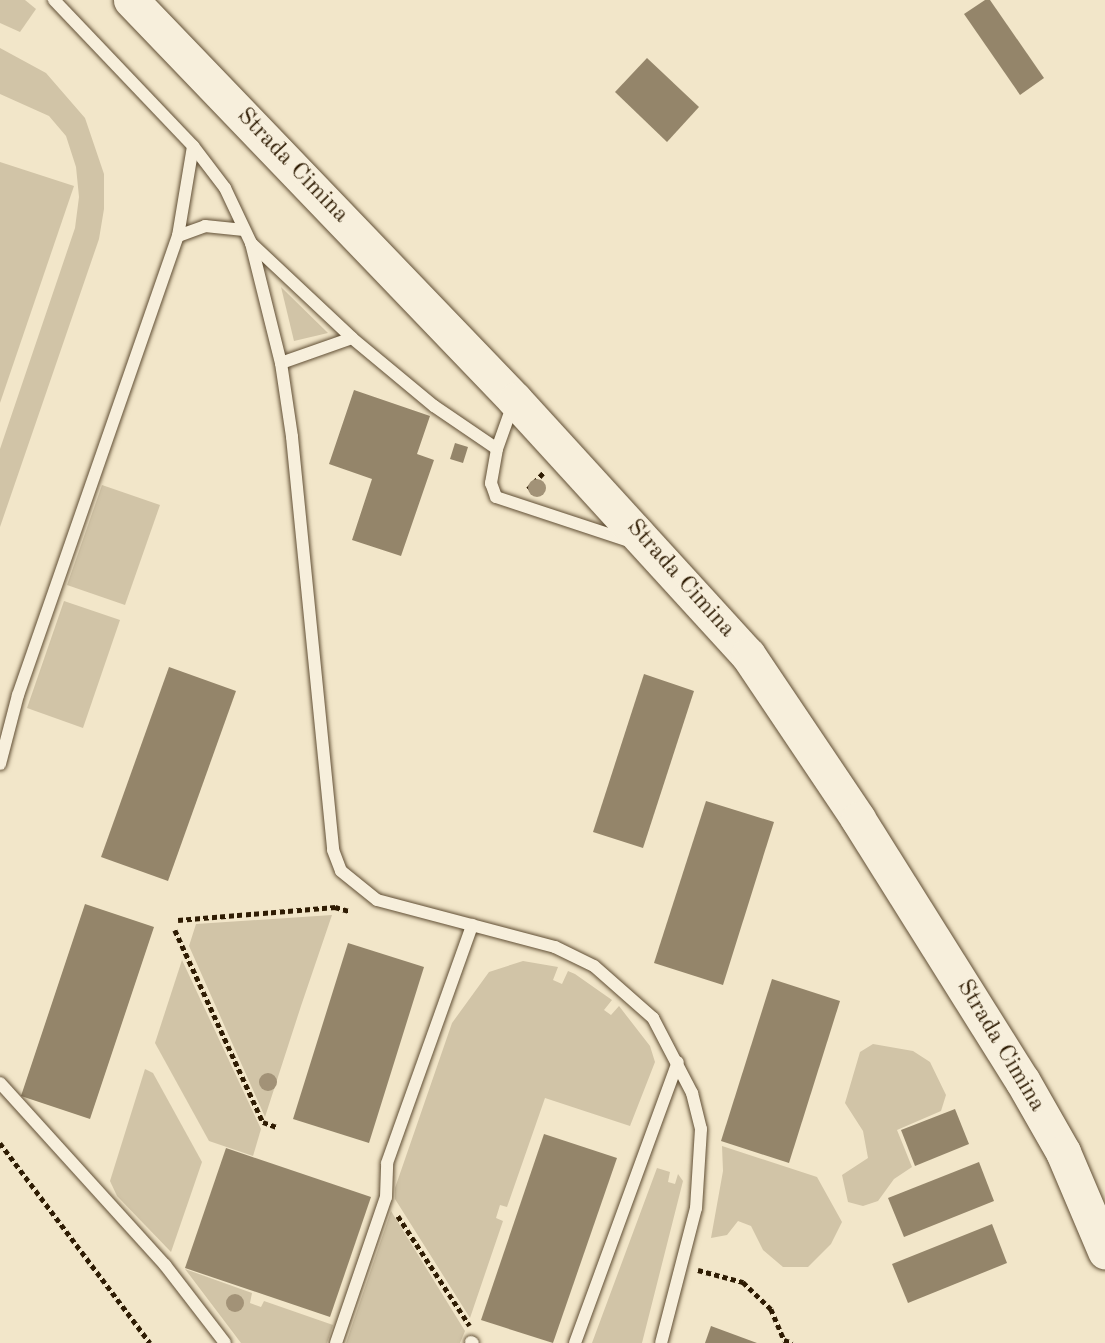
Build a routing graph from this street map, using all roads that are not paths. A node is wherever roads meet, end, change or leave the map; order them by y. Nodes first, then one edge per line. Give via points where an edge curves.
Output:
1 (54, 0) edge
2 (131, 0) edge
3 (193, 146) junction
4 (244, 230) junction
5 (178, 236) junction
6 (251, 243) junction
7 (352, 338) junction
8 (281, 363) junction
9 (514, 400) junction
10 (497, 449) junction
11 (653, 548) junction
12 (0, 764) edge
13 (471, 925) junction
14 (678, 1062) junction
15 (0, 1083) edge
16 (1105, 1251) edge
17 (225, 1343) edge
18 (336, 1343) edge
19 (575, 1343) edge
20 (661, 1343) edge

1 - 3 lane
2 - 9 main road, Strada Cimina
3 - 4 lane via 225,188
3 - 5 lane
4 - 5 lane via 205,226
4 - 6 lane
5 - 12 lane via 18,695
6 - 7 lane
6 - 8 lane
7 - 8 lane
7 - 10 lane via 434,406
8 - 13 lane via 333,850 341,871 377,900
9 - 10 lane
9 - 11 main road, Strada Cimina
10 - 11 lane via 491,483 496,497
11 - 16 main road, Strada Cimina via 748,655 927,925 1063,1152
13 - 14 lane via 555,947 594,966 653,1018
13 - 18 lane via 387,1163 386,1197
14 - 19 lane
14 - 20 lane via 701,1129 701,1162 696,1208
15 - 17 lane via 165,1265

